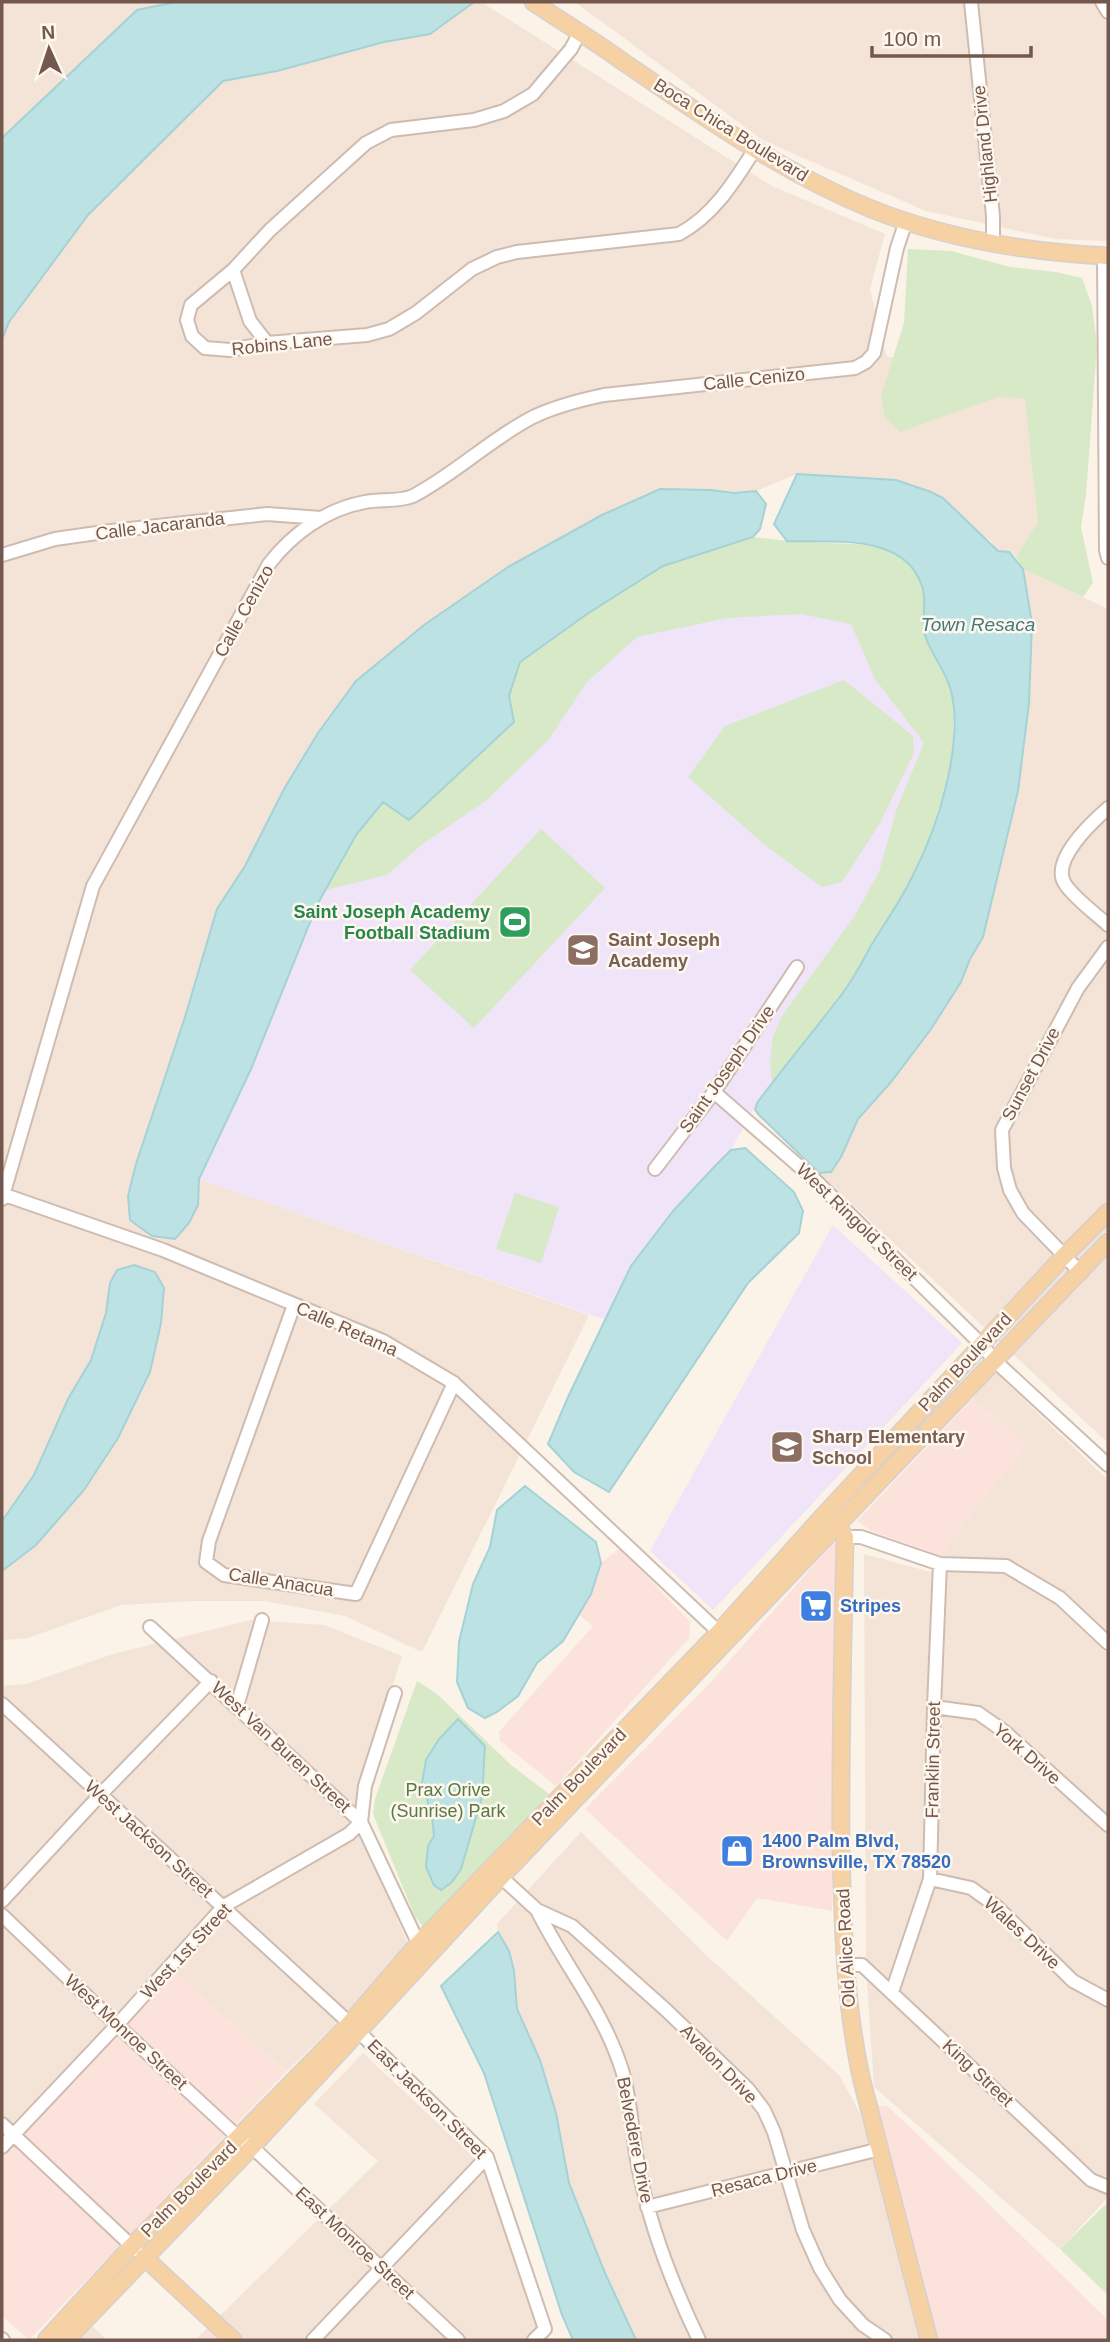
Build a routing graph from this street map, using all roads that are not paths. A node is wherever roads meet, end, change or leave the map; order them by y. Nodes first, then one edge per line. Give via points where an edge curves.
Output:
1 (533, 2) edge
2 (971, 2) edge
3 (1102, 2) edge
4 (1108, 12) edge
5 (580, 32) junction
6 (755, 149) junction
7 (906, 221) junction
8 (993, 244) junction
9 (1106, 256) edge
10 (233, 270) junction
11 (267, 343) junction
12 (321, 519) junction
13 (2, 555) edge
14 (1108, 558) edge
15 (1108, 808) edge
16 (1108, 925) edge
17 (1108, 947) edge
18 (797, 967) dead end
19 (713, 1092) junction
20 (655, 1170) dead end
21 (2, 1196) edge
22 (1108, 1212) edge
23 (1108, 1242) edge
24 (1064, 1256) junction
25 (1081, 1273) junction
26 (294, 1306) junction
27 (982, 1345) junction
28 (994, 1360) junction
29 (454, 1383) junction
30 (1108, 1465) edge
31 (822, 1517) junction
32 (841, 1531) junction
33 (940, 1564) junction
34 (261, 1620) dead end
35 (150, 1627) dead end
36 (724, 1637) junction
37 (1108, 1643) edge
38 (211, 1681) junction
39 (395, 1693) dead end
40 (2, 1704) edge
41 (237, 1706) junction
42 (934, 1707) junction
43 (100, 1795) junction
44 (361, 1822) junction
45 (1108, 1825) edge
46 (501, 1877) junction
47 (930, 1879) junction
48 (2, 1900) edge
49 (224, 1906) junction
50 (537, 1910) junction
51 (2, 1915) edge
52 (418, 1944) junction
53 (426, 1959) junction
54 (846, 1965) junction
55 (892, 1992) junction
56 (1108, 2000) edge
57 (117, 2025) junction
58 (354, 2027) junction
59 (2, 2124) edge
60 (13, 2135) junction
61 (246, 2142) junction
62 (2, 2147) edge
63 (880, 2148) junction
64 (487, 2157) junction
65 (785, 2173) junction
66 (1108, 2187) edge
67 (191, 2198) junction
68 (647, 2207) junction
69 (132, 2246) junction
70 (144, 2257) junction
71 (382, 2268) junction
72 (46, 2340) edge
73 (66, 2340) edge
74 (233, 2340) edge
75 (313, 2340) edge
76 (458, 2340) edge
77 (534, 2340) edge
78 (699, 2340) edge
79 (885, 2340) edge
80 (929, 2340) edge

1 - 5 main road, Boca Chica Boulevard
2 - 8 street, Highland Drive
3 - 4 street
5 - 6 main road, Boca Chica Boulevard
5 - 10 street, Robins Lane via 533,94 504,111 474,120 391,130 366,143
6 - 7 main road, Boca Chica Boulevard via 823,187
6 - 11 street, Robins Lane via 713,209 679,234 497,257 389,329
7 - 8 main road, Boca Chica Boulevard
7 - 12 street, Calle Cenizo via 874,353 855,368 604,395 564,404 532,418 408,498 364,502
8 - 9 main road, Boca Chica Boulevard
9 - 14 street
10 - 11 street via 250,321
10 - 11 street, Robins Lane via 191,305 187,320 192,337 205,348 230,350
12 - 13 street, Calle Jacaranda via 267,514 111,531
12 - 21 street, Calle Cenizo via 290,540 269,564 93,886
15 - 16 street via 1069,852 1061,876
17 - 24 street, Sunset Drive via 1078,988 1002,1130 1010,1191 1023,1213
18 - 19 street, Saint Joseph Drive
19 - 20 street, Saint Joseph Drive
19 - 27 street, West Ringold Street via 815,1180
21 - 26 street, Calle Retama via 163,1250
22 - 24 main road, Palm Boulevard
23 - 25 main road, Palm Boulevard
24 - 25 street, Sunset Drive
24 - 27 main road, Palm Boulevard
25 - 28 main road, Palm Boulevard
26 - 29 street, Calle Retama via 383,1341
26 - 29 street, Calle Anacua via 209,1541 206,1562 224,1575 356,1594
27 - 28 street, West Ringold Street
27 - 31 main road, Palm Boulevard
28 - 30 street, West Ringold Street
28 - 32 main road, Palm Boulevard
29 - 36 street, Calle Retama
31 - 32 main road
31 - 36 main road, Palm Boulevard
32 - 33 street
32 - 36 main road, Palm Boulevard
32 - 54 main road, Old Alice Road
33 - 37 street via 1006,1566 1060,1598
33 - 42 street, Franklin Street
34 - 41 street
35 - 38 street, West Van Buren Street
36 - 46 main road, Palm Boulevard
36 - 52 main road, Palm Boulevard
38 - 41 street, West Van Buren Street
38 - 43 street
39 - 44 street via 365,1786
40 - 43 street, West Jackson Street
41 - 44 street, West Van Buren Street
42 - 45 street, York Drive via 978,1713
42 - 47 street, Franklin Street
43 - 48 street
43 - 49 street, West Jackson Street
44 - 49 street, West 1st Street via 349,1834
44 - 52 street, West Van Buren Street
46 - 50 street, Avalon Drive
46 - 53 main road, Palm Boulevard
47 - 55 street, Franklin Street
47 - 56 street, Wales Drive via 971,1888 996,1906 1073,1981
49 - 57 street, West 1st Street
49 - 58 street, West Jackson Street
50 - 65 street, Avalon Drive via 572,1926 748,2089 774,2132
50 - 68 street, Belvedere Drive via 597,2011 622,2070
51 - 57 street, West Monroe Street
52 - 53 street, West Van Buren Street
52 - 58 main road, Palm Boulevard
53 - 58 main road, Palm Boulevard
54 - 55 street, King Street via 862,1965
54 - 63 main road, Old Alice Road via 852,2039
55 - 66 street, King Street via 1091,2180
57 - 60 street, West 1st Street
57 - 61 street, West Monroe Street
58 - 61 main road, Palm Boulevard
58 - 64 street, East Jackson Street
59 - 60 street
60 - 62 street, West 1st Street
60 - 69 street
61 - 67 main road, Palm Boulevard
61 - 71 street, East Monroe Street
63 - 65 street, Resaca Drive
63 - 80 main road, Old Alice Road
64 - 71 street
64 - 77 street, East Jackson Street via 545,2329
65 - 68 street, Resaca Drive
65 - 79 street, Avalon Drive via 820,2267 840,2300
67 - 69 main road, Palm Boulevard
67 - 70 main road, Palm Boulevard
68 - 78 street, Belvedere Drive
69 - 70 street
69 - 72 main road, Palm Boulevard
70 - 73 main road, Palm Boulevard
70 - 74 main road
71 - 75 street
71 - 76 street, East Monroe Street

